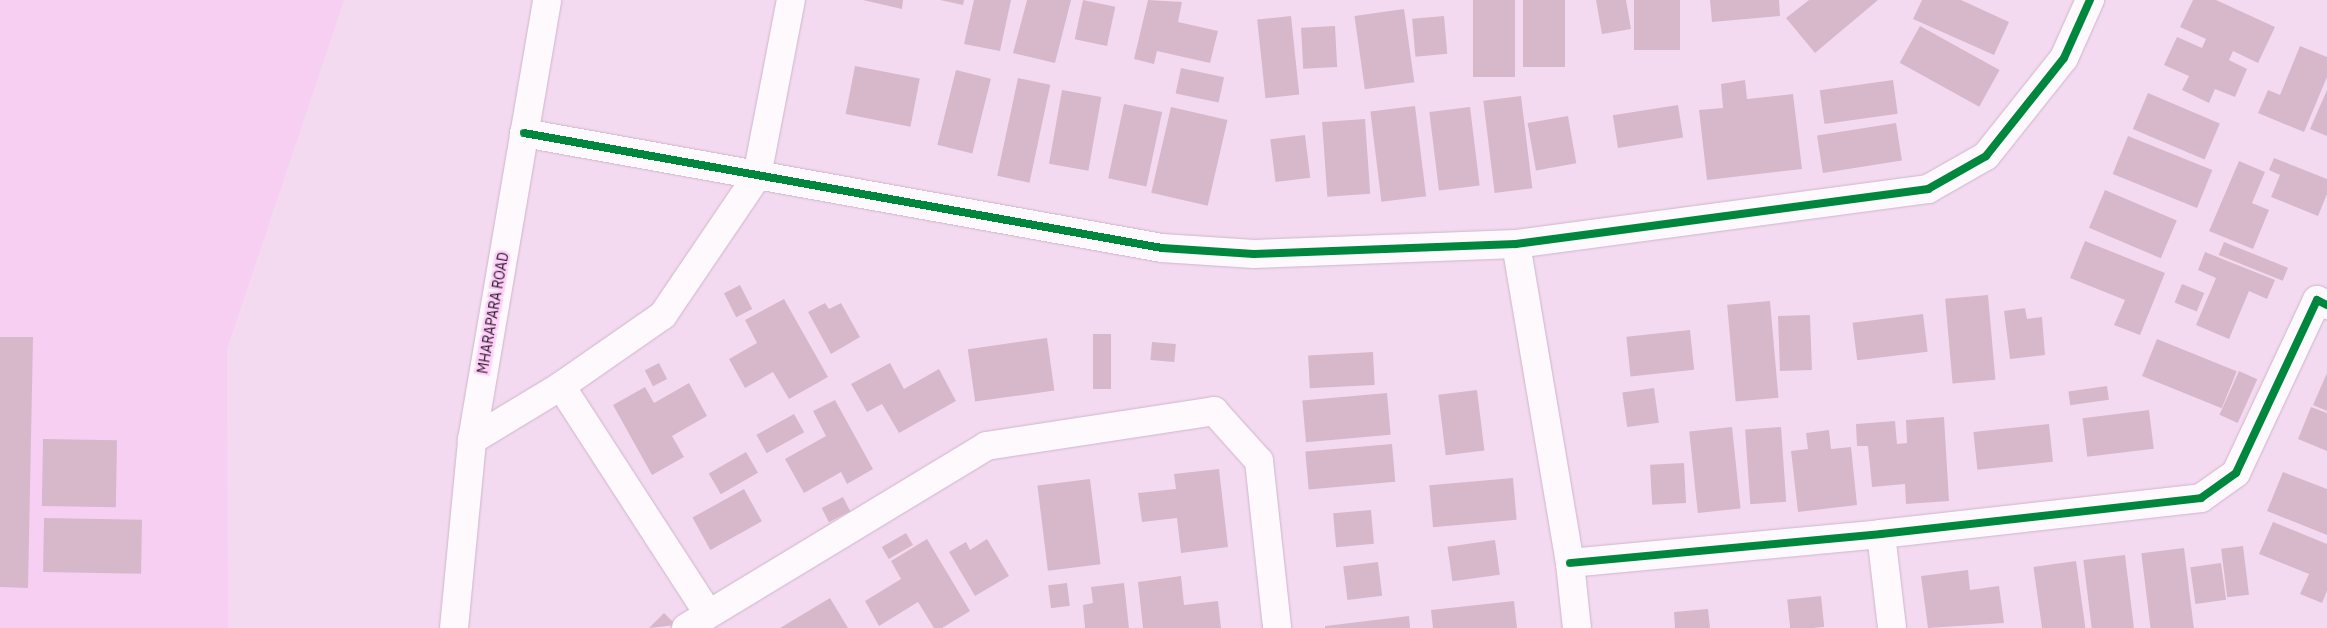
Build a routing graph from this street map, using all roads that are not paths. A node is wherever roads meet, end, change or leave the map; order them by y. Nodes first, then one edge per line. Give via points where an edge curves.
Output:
1 (547, 0) edge
2 (791, 0) edge
3 (2090, 0) edge
4 (524, 134) junction
5 (757, 176) junction
6 (1516, 244) junction
7 (2327, 305) edge
8 (561, 386) junction
9 (472, 440) junction
10 (1881, 534) junction
11 (1570, 563) junction
12 (697, 621) edge
13 (454, 628) edge
14 (1277, 628) edge
15 (1577, 628) edge
16 (1892, 628) edge

1 - 4 street, MHARAPARA ROAD
2 - 5 street
3 - 6 street via 2064,58 1986,156 1928,189
4 - 5 street
4 - 9 street, MHARAPARA ROAD
5 - 6 street via 1162,248 1254,254
5 - 8 street via 663,315
6 - 11 street
7 - 10 street via 2317,300 2236,474 2201,498
8 - 9 street
8 - 12 street
9 - 13 street, MHARAPARA ROAD
10 - 11 street
10 - 16 street
11 - 15 street
12 - 14 street via 986,446 1214,411 1259,461

